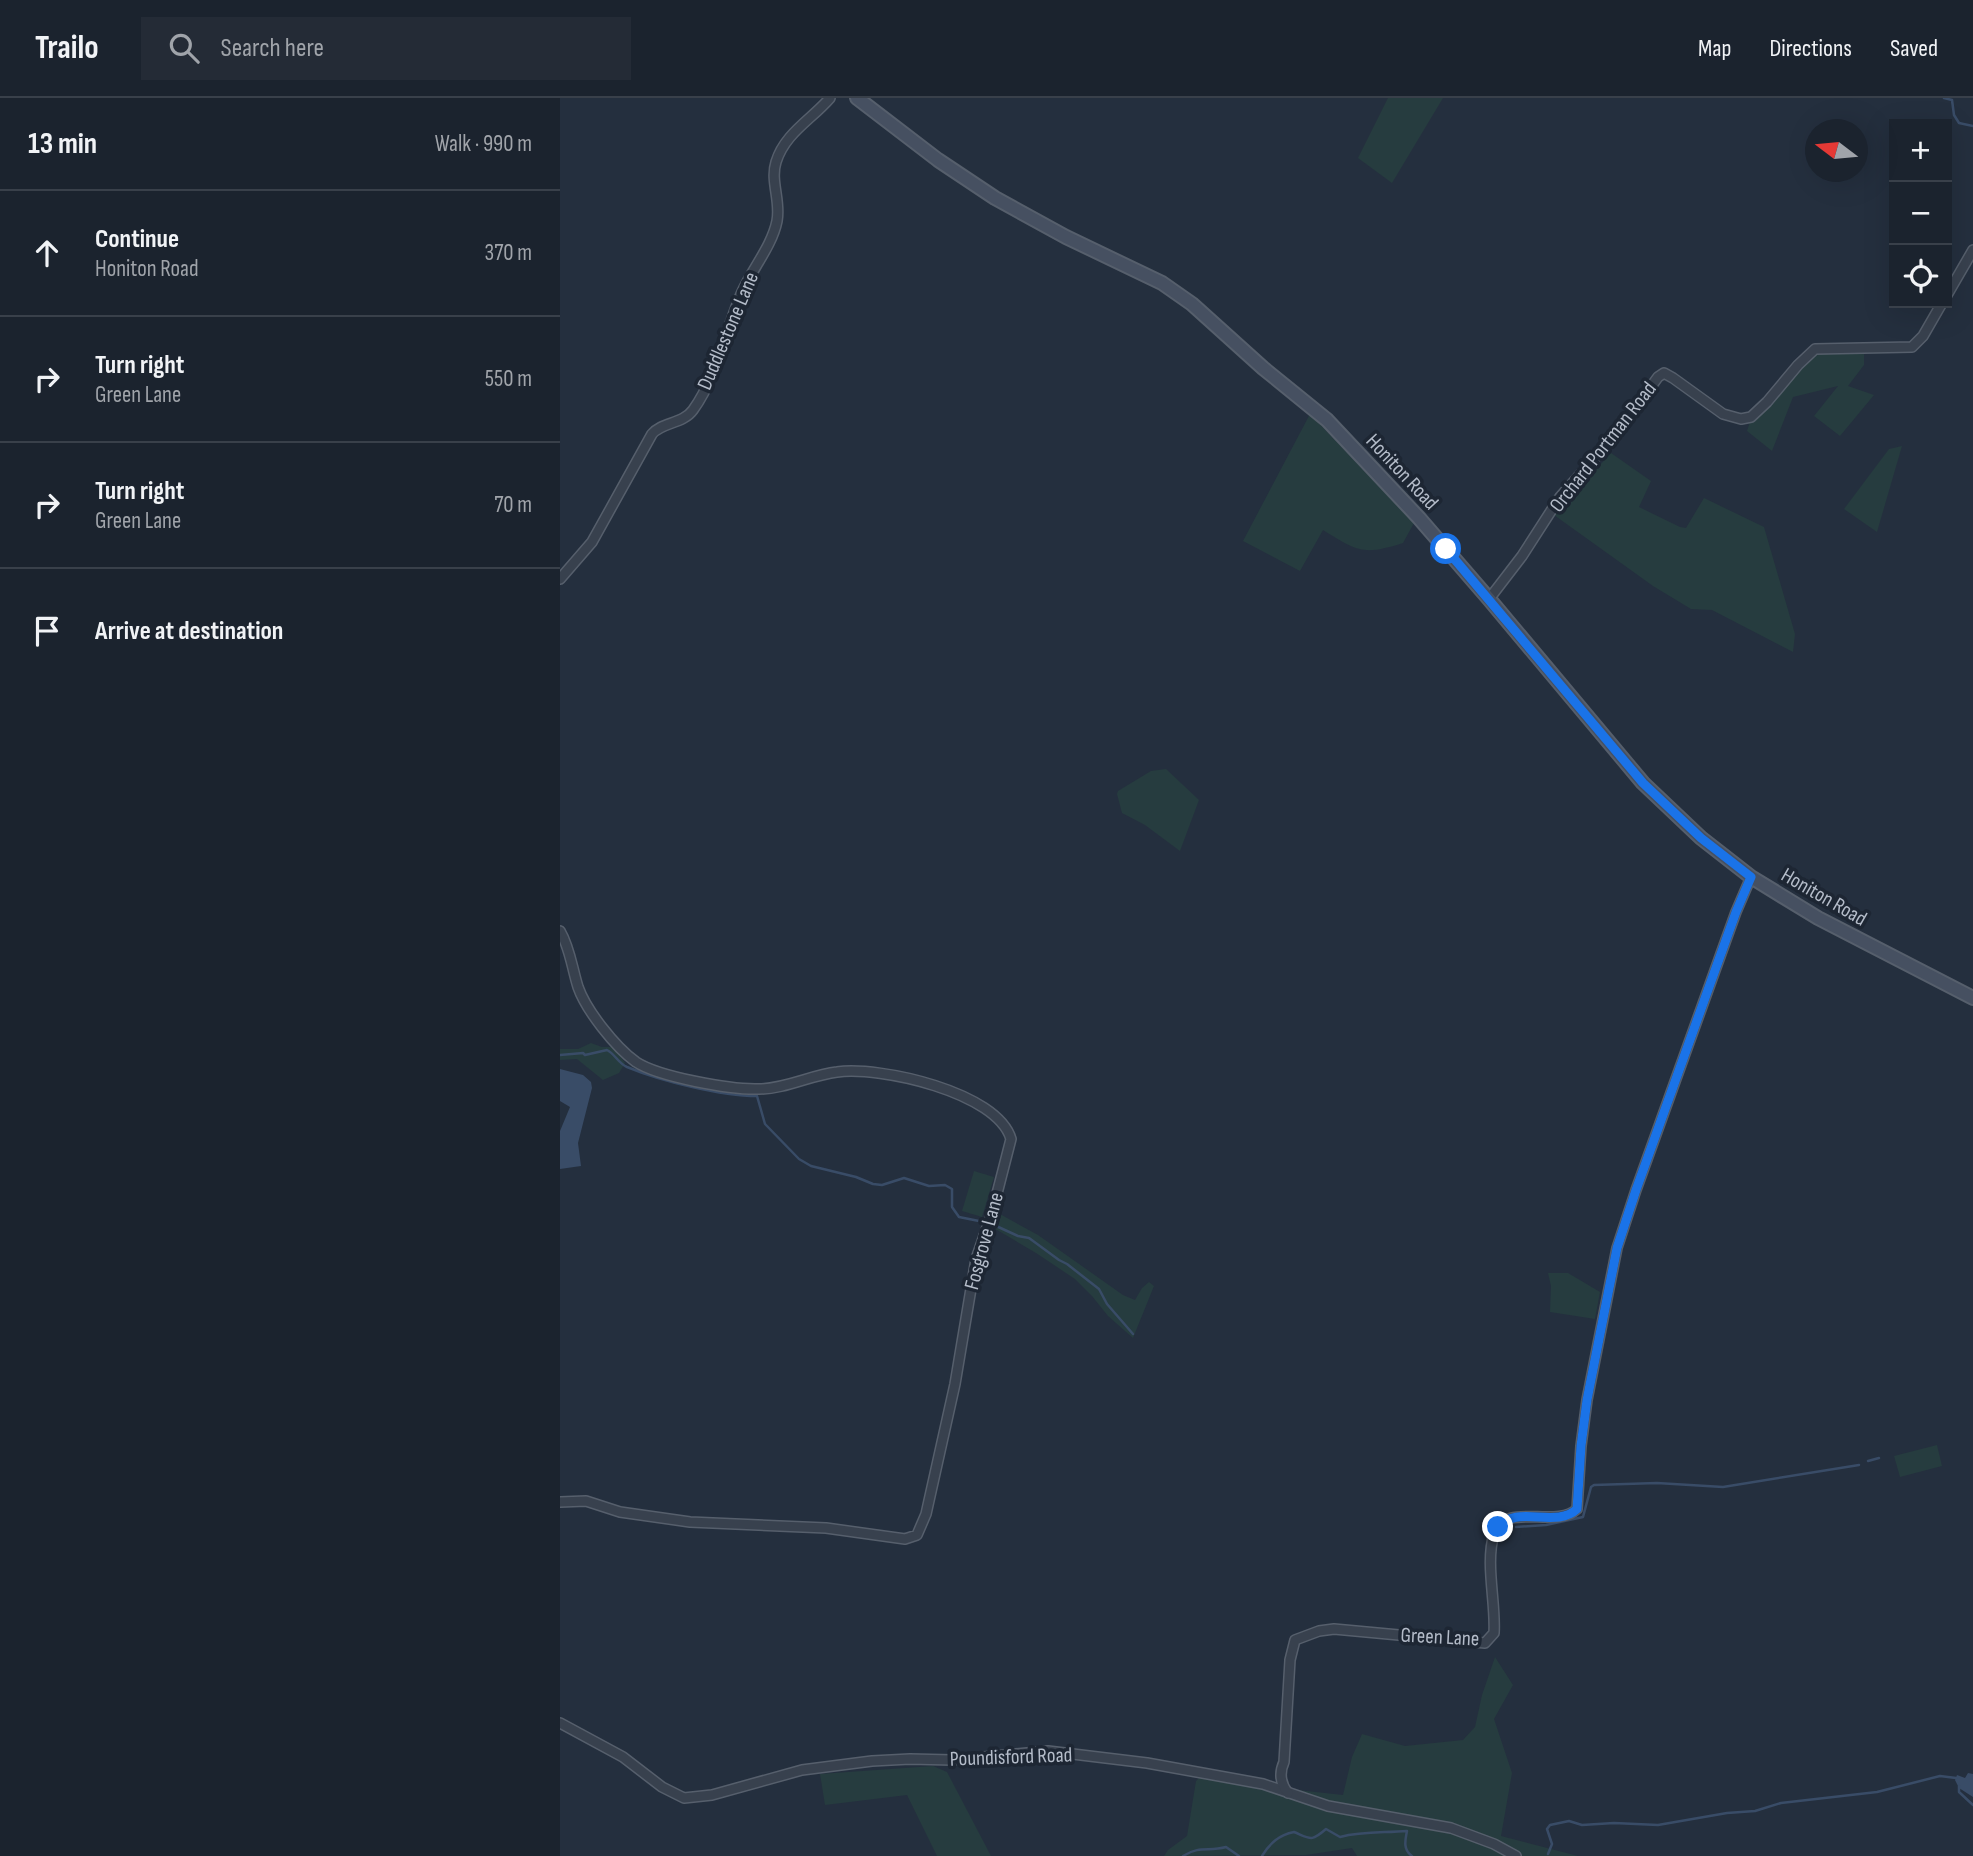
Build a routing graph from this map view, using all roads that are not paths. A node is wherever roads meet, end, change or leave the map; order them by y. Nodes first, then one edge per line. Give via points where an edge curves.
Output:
1 (830, 98) edge
2 (857, 98) edge
3 (1973, 250) edge
4 (1952, 286) edge
5 (1939, 308) edge
6 (560, 579) edge
7 (1489, 598) junction
8 (1751, 877) junction
9 (560, 931) edge
10 (1973, 998) edge
11 (560, 1502) edge
12 (560, 1723) edge
13 (1280, 1770) junction
14 (1263, 1784) junction
15 (1288, 1793) junction
16 (1516, 1856) edge

1 - 6 street, Duddlestone Lane via 788,138 776,163 777,223 692,411 652,434 592,542
2 - 7 main road, Honiton Road via 995,198 1185,298 1327,419
3 - 4 street
5 - 7 street, Orchard Portman Road via 1912,347 1815,349 1751,417 1723,414 1664,373 1560,497
7 - 8 main road, Honiton Road via 1643,783
8 - 10 main road, Honiton Road via 1818,918
8 - 13 street, Green Lane via 1617,1248 1587,1400 1577,1509 1566,1517 1502,1521 1492,1548 1494,1633 1485,1643 1334,1629 1295,1640
9 - 11 street, Fosgrove Lane via 589,1010 638,1064 689,1079 750,1089 846,1071 908,1078 991,1113 1007,1128 1011,1139 976,1259 956,1384 917,1535 905,1539 826,1528 691,1522 620,1512 586,1501
12 - 14 street, Poundisford Road via 623,1757 684,1798 712,1795 802,1770 872,1761 952,1760 1048,1751
13 - 14 street
13 - 15 street
14 - 15 street, Poundisford Road
15 - 16 street, Poundisford Road via 1328,1806 1451,1828

